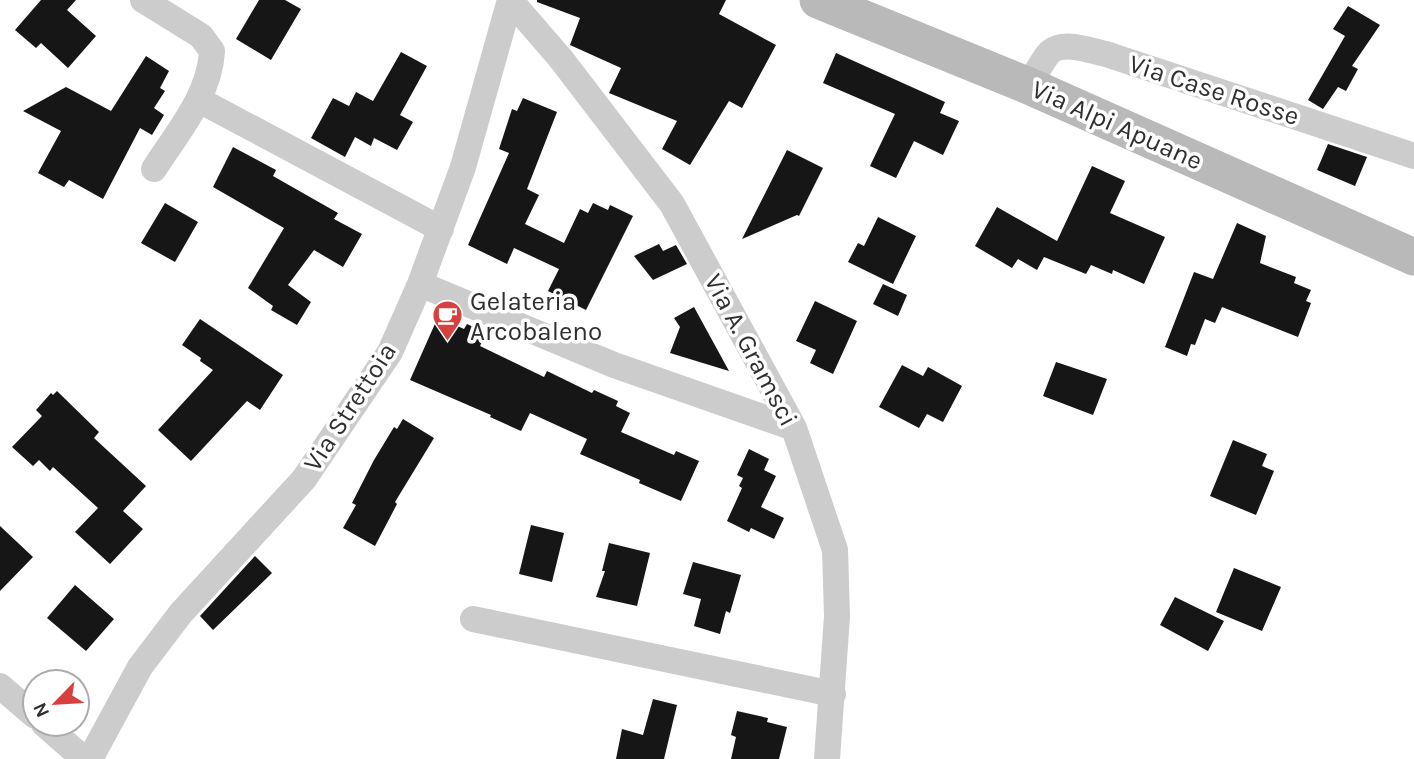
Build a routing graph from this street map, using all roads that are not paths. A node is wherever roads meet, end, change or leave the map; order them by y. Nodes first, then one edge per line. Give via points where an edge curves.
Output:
1 (143, 0) edge
2 (510, 0) edge
3 (818, 0) edge
4 (1029, 86) junction
5 (198, 100) junction
6 (1414, 156) edge
7 (154, 169) dead end
8 (441, 229) junction
9 (1414, 257) edge
10 (420, 284) junction
11 (794, 428) junction
12 (473, 619) dead end
13 (0, 685) edge
14 (833, 694) junction
15 (21, 704) edge
16 (60, 738) edge
17 (84, 759) edge
18 (90, 759) edge
19 (827, 759) edge

1 - 5 street via 201,36 212,51 211,70
2 - 8 street, Via Strettoia
2 - 11 street, Via A. Gramsci via 672,204
3 - 4 main road, Via Alpi Apuane
4 - 6 street, Via Case Rosse via 1050,52 1074,48 1106,54
4 - 9 main road, Via Alpi Apuane
5 - 7 street
5 - 8 street
8 - 10 street, Via Strettoia
10 - 11 street via 614,366
10 - 18 street, Via Strettoia via 390,352 304,479 181,612 140,667
11 - 14 street, Via A. Gramsci via 835,550
12 - 14 street
13 - 15 street
14 - 19 street, Via A. Gramsci
16 - 17 street

